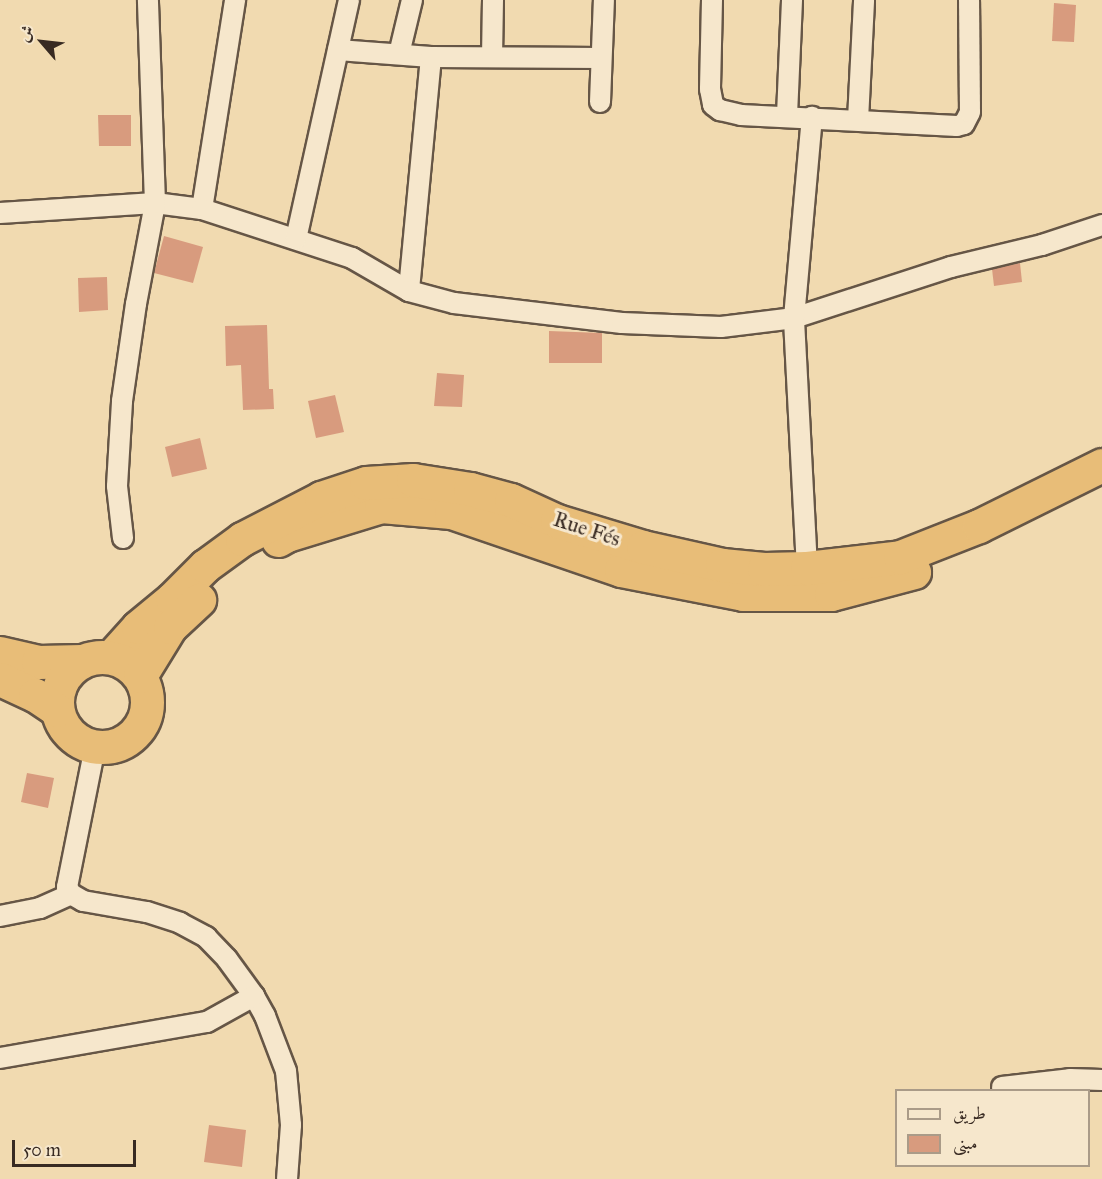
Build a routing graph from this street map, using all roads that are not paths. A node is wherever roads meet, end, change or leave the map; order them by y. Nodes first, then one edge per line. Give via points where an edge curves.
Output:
1 (148, 0) edge
2 (236, 0) edge
3 (349, 0) edge
4 (412, 0) edge
5 (493, 0) edge
6 (604, 0) edge
7 (712, 0) edge
8 (792, 0) edge
9 (864, 0) edge
10 (969, 0) edge
11 (338, 50) junction
12 (399, 54) junction
13 (431, 57) junction
14 (492, 57) junction
15 (601, 58) junction
16 (600, 102) dead end
17 (787, 115) junction
18 (812, 117) junction
19 (858, 120) junction
20 (156, 203) junction
21 (202, 209) junction
22 (0, 213) edge
23 (1102, 225) edge
24 (296, 239) junction
25 (409, 291) junction
26 (794, 318) junction
27 (1102, 465) edge
28 (1102, 489) edge
29 (123, 538) dead end
30 (807, 568) junction
31 (0, 653) edge
32 (96, 659) junction
33 (140, 676) junction
34 (0, 679) edge
35 (57, 710) junction
36 (94, 747) junction
37 (69, 887) junction
38 (0, 916) edge
39 (254, 996) junction
40 (0, 1058) edge
41 (1102, 1080) edge
42 (1002, 1087) dead end
43 (287, 1179) edge

1 - 20 street
2 - 21 street
3 - 11 street
4 - 12 street
5 - 14 street
6 - 15 street
7 - 17 street via 713,105 726,113
8 - 17 street
9 - 19 street
10 - 19 street via 970,112 964,124
11 - 12 street
11 - 24 street
12 - 13 street
13 - 14 street
13 - 25 street
14 - 15 street
15 - 16 street
17 - 18 street
18 - 19 street
18 - 26 street
20 - 21 street
20 - 22 street
20 - 29 street via 122,401 117,486
21 - 24 street
23 - 26 street via 1042,245 951,267
24 - 25 street via 352,258
25 - 26 street via 454,303 622,323 721,327
26 - 30 street
27 - 30 highway, Rue Fés via 980,526 900,557
28 - 33 highway, Rue Fés via 930,568 831,594 743,594 643,575 451,512 381,506 287,535 215,585 170,627
30 - 32 highway, Rue Fés via 722,565 643,548 470,489 413,480 366,483 321,498 242,539
31 - 32 highway via 38,662
32 - 33 highway via 129,664
32 - 35 highway via 67,673 58,690
33 - 36 highway via 147,696 145,717 133,735 115,745
34 - 35 highway
35 - 36 highway via 64,727 77,740
36 - 37 street
37 - 38 street via 40,909
37 - 39 street via 93,904 165,916 189,927 216,946
39 - 40 street via 207,1022
39 - 43 street via 289,1082
41 - 42 street via 1070,1079

